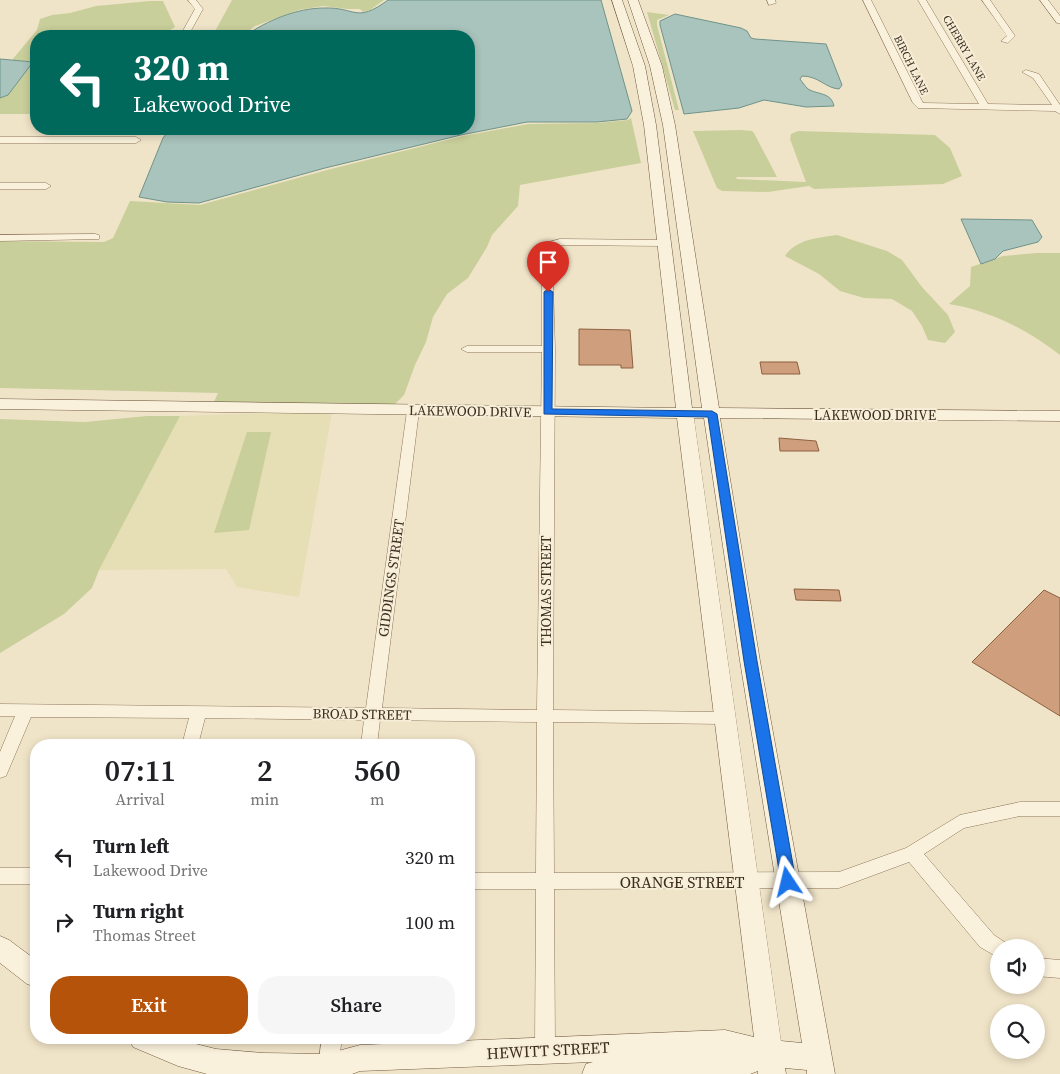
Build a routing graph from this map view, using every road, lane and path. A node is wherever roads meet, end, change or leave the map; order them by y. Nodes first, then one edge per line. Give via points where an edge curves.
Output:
1 (192, 0) edge
2 (617, 0) edge
3 (633, 0) edge
4 (867, 0) edge
5 (922, 0) edge
6 (986, 0) edge
7 (1044, 0) edge
8 (1060, 21) edge
9 (187, 30) edge
10 (1005, 41) dead end
11 (1026, 72) dead end
12 (986, 108) junction
13 (1059, 109) edge
14 (0, 140) edge
15 (136, 140) dead end
16 (654, 164) junction
17 (0, 186) edge
18 (46, 186) dead end
19 (95, 237) dead end
20 (0, 238) edge
21 (685, 239) junction
22 (663, 243) junction
23 (694, 303) junction
24 (468, 349) dead end
25 (549, 350) junction
26 (0, 404) edge
27 (413, 410) junction
28 (547, 412) junction
29 (684, 413) junction
30 (712, 414) junction
31 (1060, 416) edge
32 (0, 710) edge
33 (26, 710) junction
34 (199, 712) junction
35 (372, 714) junction
36 (545, 716) junction
37 (725, 718) junction
38 (192, 739) edge
39 (370, 739) edge
40 (0, 771) edge
41 (1060, 809) edge
42 (912, 853) junction
43 (0, 876) edge
44 (30, 876) edge
45 (475, 881) edge
46 (745, 882) junction
47 (788, 882) junction
48 (547, 883) junction
49 (990, 943) edge
50 (0, 948) edge
51 (1045, 968) edge
52 (1060, 969) edge
53 (30, 970) edge
54 (155, 1044) edge
55 (333, 1044) edge
56 (545, 1050) junction
57 (770, 1064) edge
58 (820, 1065) edge
59 (335, 1072) edge
60 (615, 1074) edge

1 - 9 street via 199,9
2 - 16 main road via 639,66
3 - 21 main road via 662,91
4 - 12 street, BIRCH LANE via 917,103 928,107
5 - 12 street, CHERRY LANE
6 - 10 street via 1011,36
7 - 8 street
11 - 13 street via 1036,76
12 - 13 street
14 - 15 street
16 - 21 main road via 664,172 677,237
16 - 22 main road
17 - 18 street
19 - 20 street
21 - 23 main road
22 - 23 main road via 677,252 682,284
22 - 25 street, THOMAS STREET via 570,241 553,244 548,253
22 - 29 main road
23 - 30 main road
24 - 25 street
25 - 28 street, THOMAS STREET
26 - 27 main road, LAKEWOOD DRIVE
27 - 28 main road, LAKEWOOD DRIVE
27 - 35 street, GIDDINGS STREET
28 - 29 main road, LAKEWOOD DRIVE
28 - 36 street, THOMAS STREET
29 - 30 main road, LAKEWOOD DRIVE
29 - 37 main road
30 - 31 main road, LAKEWOOD DRIVE
30 - 47 main road
32 - 33 street, BROAD STREET
33 - 34 street, BROAD STREET
33 - 40 street
34 - 35 street, BROAD STREET
34 - 38 street
35 - 36 street, BROAD STREET
35 - 39 street, GIDDINGS STREET
36 - 37 street, BROAD STREET
36 - 48 street, THOMAS STREET
37 - 46 main road
41 - 42 street, ORANGE STREET via 1020,809 960,822
42 - 47 street, ORANGE STREET via 839,880
42 - 49 street
43 - 44 street
45 - 48 street, ORANGE STREET
46 - 47 street, ORANGE STREET
46 - 48 street, ORANGE STREET
46 - 57 main road
47 - 58 main road
48 - 56 street, THOMAS STREET
50 - 53 main road
51 - 52 street
54 - 59 main road, HEWITT STREET via 200,1059
55 - 59 street
56 - 57 main road, HEWITT STREET via 725,1043
56 - 59 main road, HEWITT STREET via 360,1058
57 - 58 main road, HEWITT STREET
57 - 60 main road, HEWITT STREET via 672,1067

